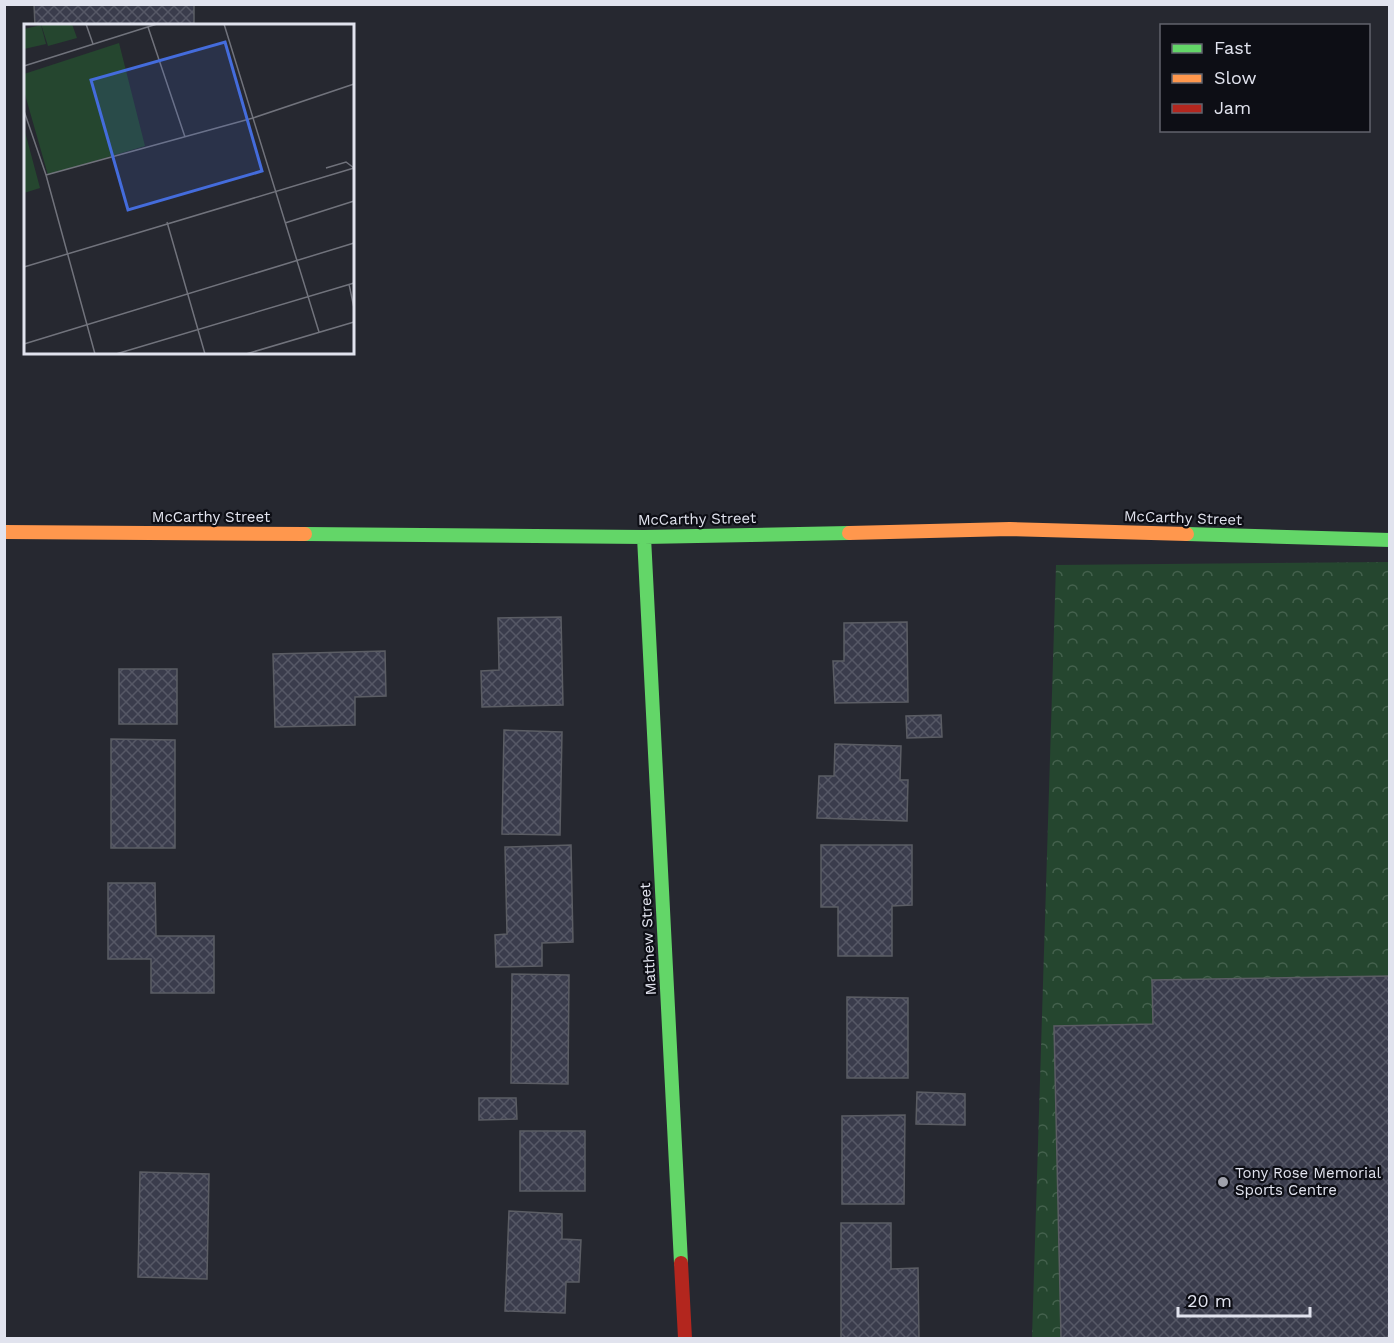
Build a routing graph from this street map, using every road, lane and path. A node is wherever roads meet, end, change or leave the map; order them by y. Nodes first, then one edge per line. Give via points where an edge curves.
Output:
1 (4, 532) edge
2 (644, 537) junction
3 (1389, 540) edge
4 (685, 1338) edge

1 - 2 street, McCarthy Street
2 - 3 street, McCarthy Street via 1011,529
2 - 4 street, Matthew Street

